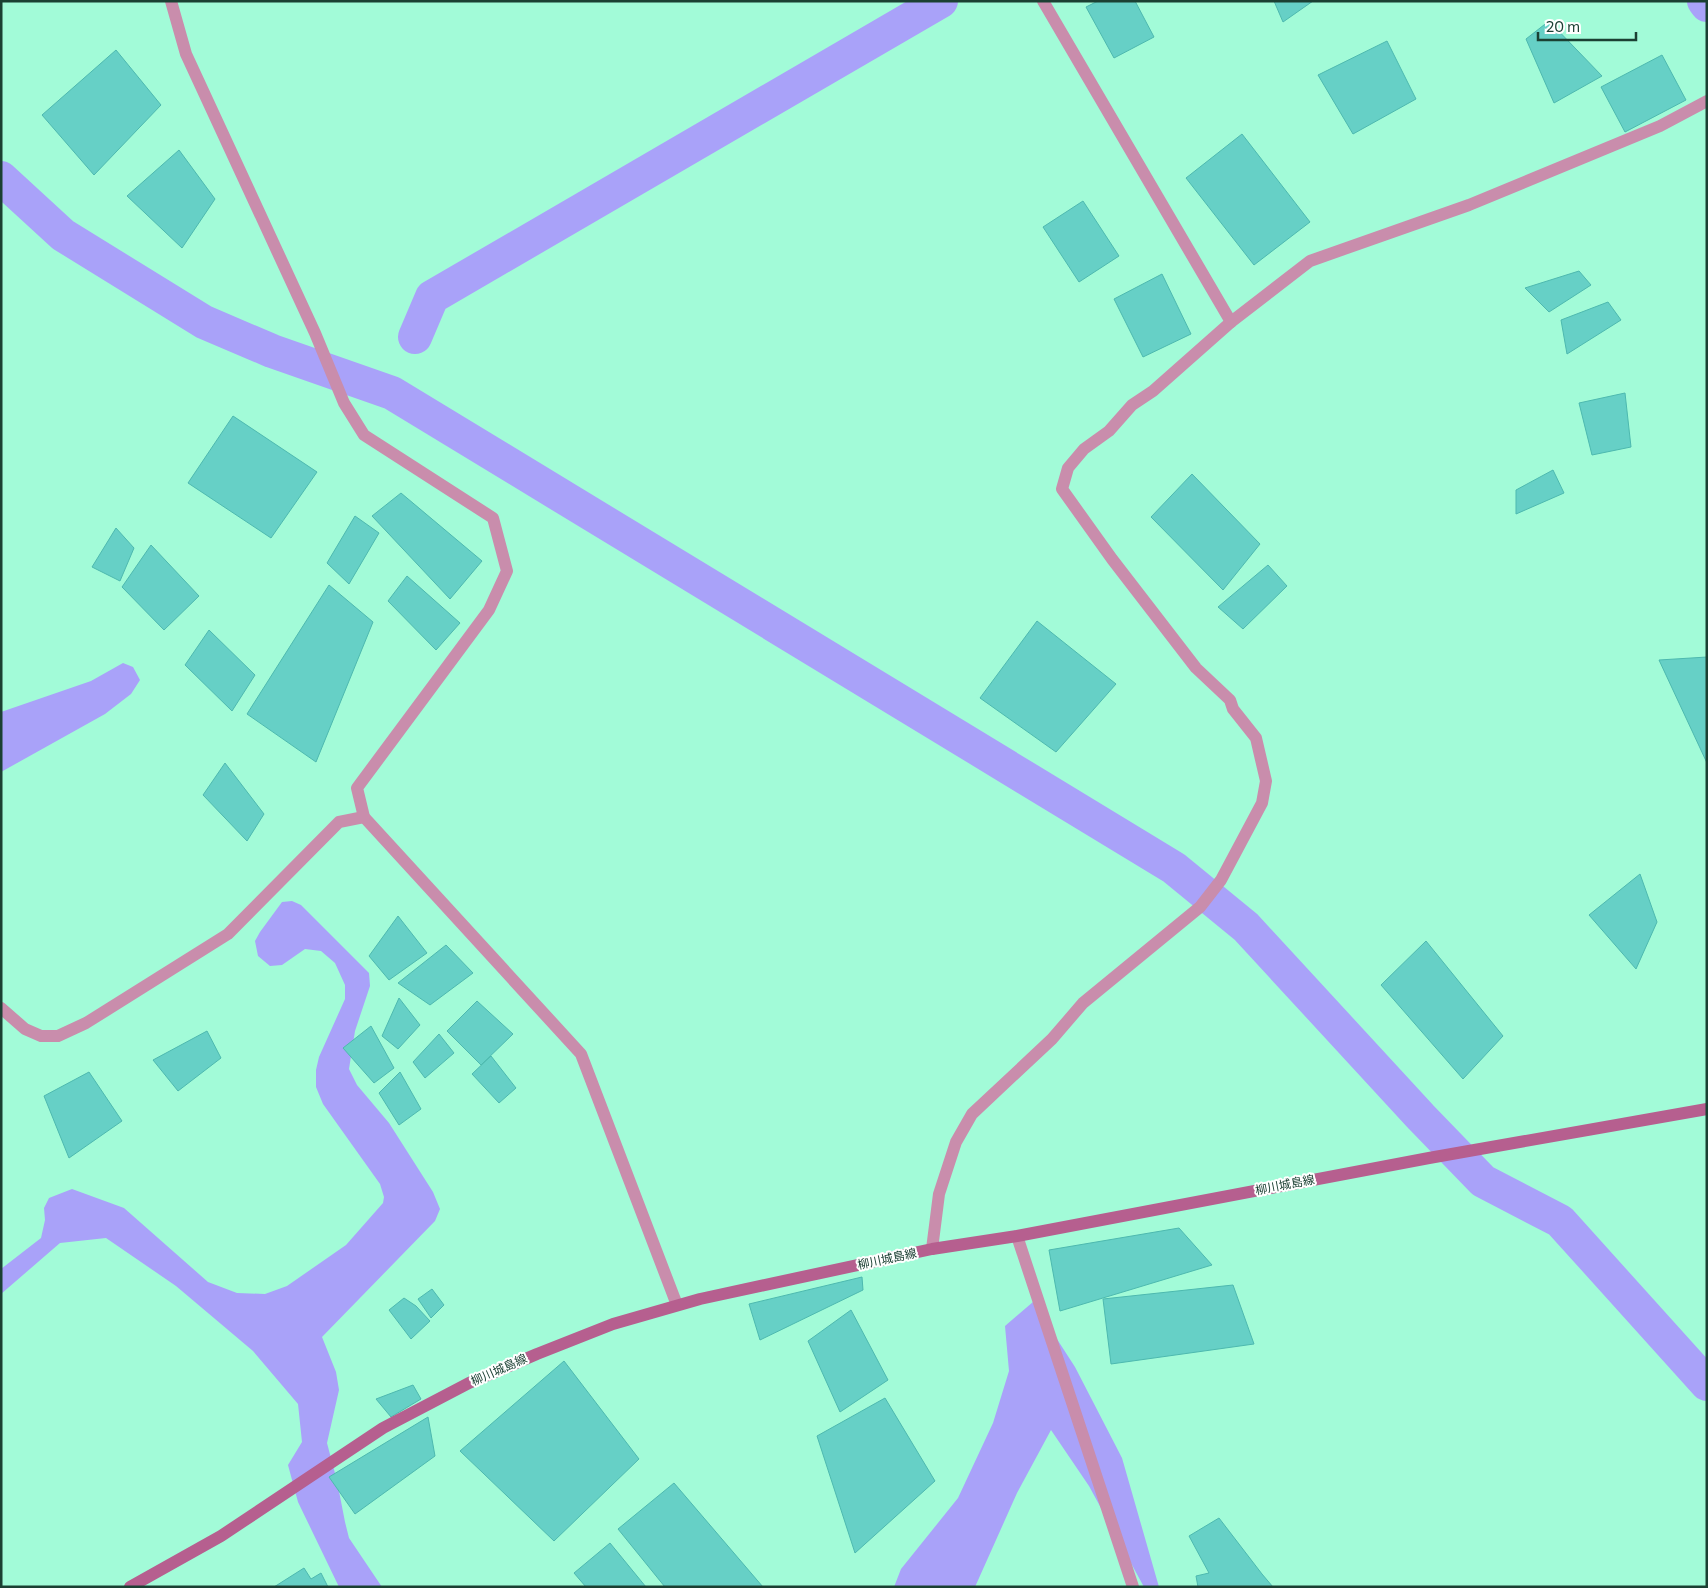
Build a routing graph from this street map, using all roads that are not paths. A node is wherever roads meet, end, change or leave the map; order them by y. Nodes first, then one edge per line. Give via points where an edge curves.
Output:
1 (171, 1) edge
2 (1044, 1) edge
3 (1707, 101) edge
4 (1232, 322) junction
5 (364, 817) junction
6 (1, 1008) edge
7 (1707, 1109) edge
8 (1017, 1236) junction
9 (932, 1249) junction
10 (677, 1305) junction
11 (130, 1587) edge
12 (1133, 1587) edge

1 - 5 street via 186,54 344,403 364,436 493,518 507,571 489,610 357,788
2 - 4 street
3 - 4 street via 1660,126 1469,205 1310,261
4 - 9 street via 1153,391 1132,405 1109,431 1084,449 1068,468 1062,489 1196,668 1230,700 1233,709 1256,738 1266,781 1262,803 1221,880 1200,907 1083,1003 1052,1039 972,1114 956,1142 939,1194
5 - 6 street via 339,822 228,934 86,1023 58,1036 41,1036 26,1029
5 - 10 street via 582,1054
7 - 8 main road, 柳川城島線
8 - 9 main road, 柳川城島線
8 - 12 street
9 - 10 main road, 柳川城島線
10 - 11 main road, 柳川城島線 via 613,1324 469,1383 383,1428 221,1536

